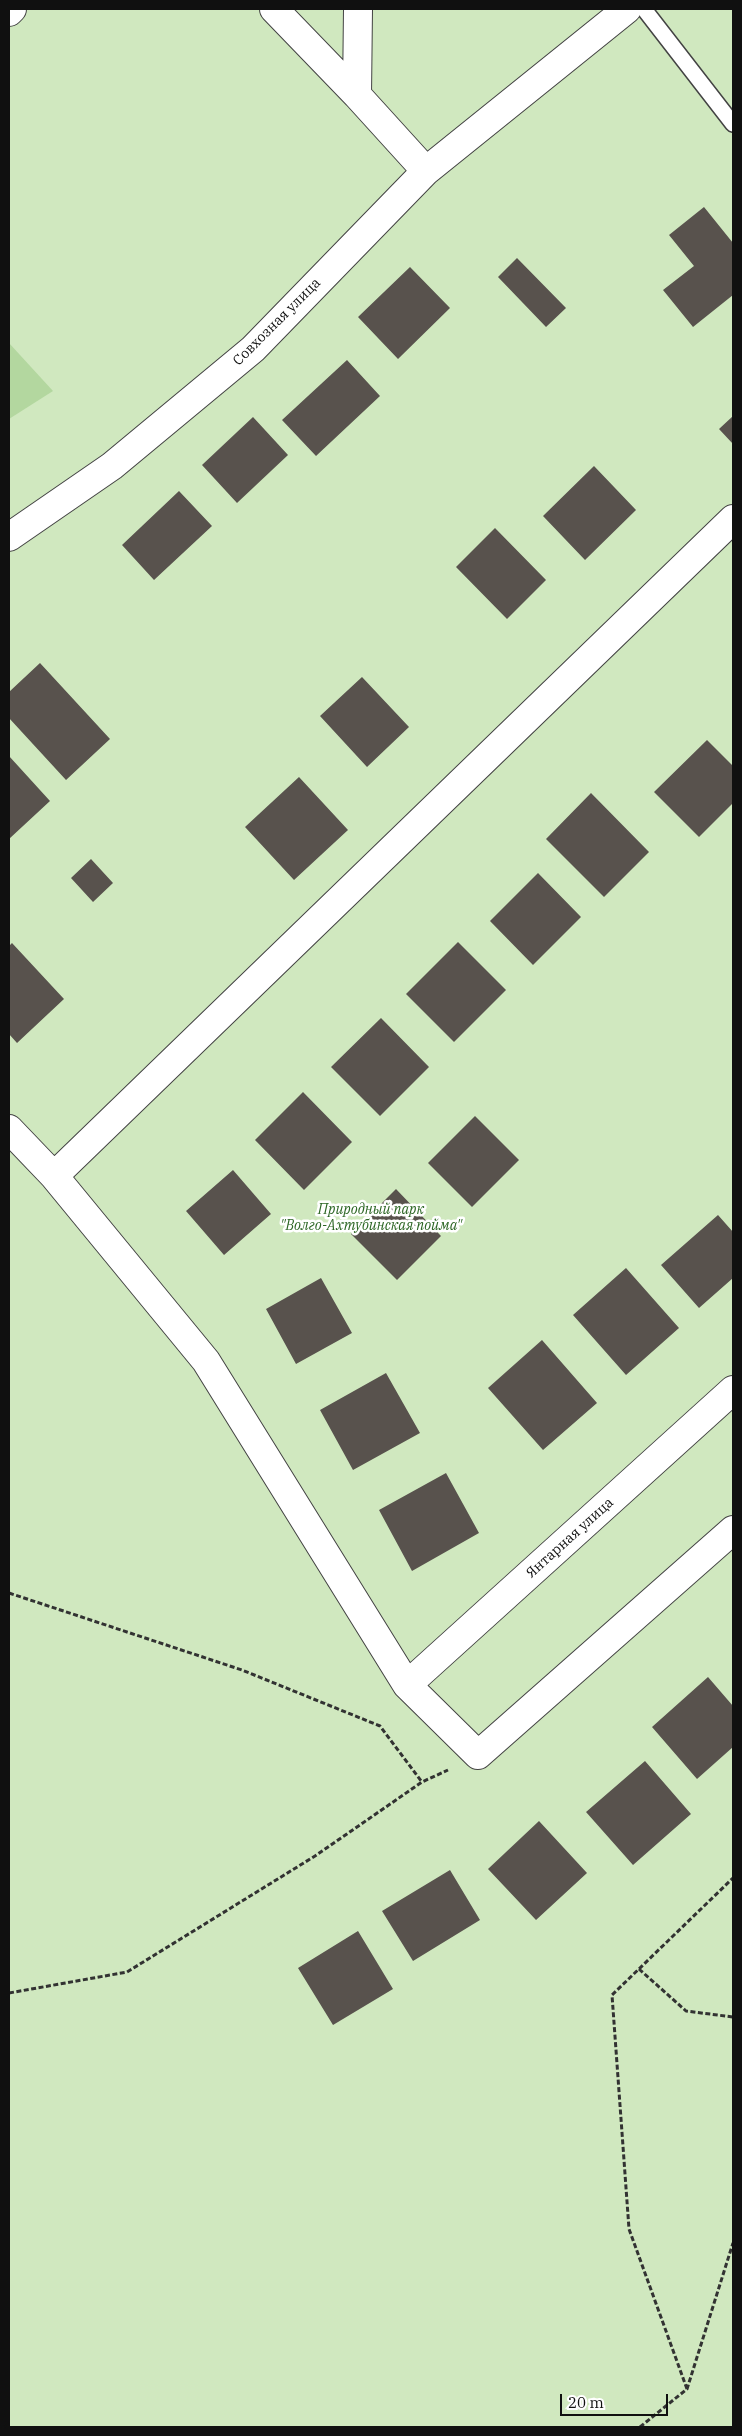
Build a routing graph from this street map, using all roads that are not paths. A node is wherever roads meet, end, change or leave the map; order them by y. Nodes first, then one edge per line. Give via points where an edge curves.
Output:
1 (12, 9) edge
2 (274, 9) edge
3 (358, 9) edge
4 (627, 9) edge
5 (644, 9) edge
6 (9, 12) edge
7 (357, 95) junction
8 (733, 124) edge
9 (426, 171) junction
10 (733, 519) edge
11 (9, 537) edge
12 (9, 1129) edge
13 (54, 1176) junction
14 (733, 1390) edge
15 (733, 1530) edge
16 (407, 1685) junction

1 - 6 street
2 - 7 street
3 - 7 street
4 - 9 street, Совхозная улица
5 - 8 lane
7 - 9 street
9 - 11 street, Совхозная улица via 253,349 112,466
10 - 13 street
12 - 13 street
13 - 16 street via 206,1361
14 - 16 street, Янтарная улица
15 - 16 street via 478,1755

